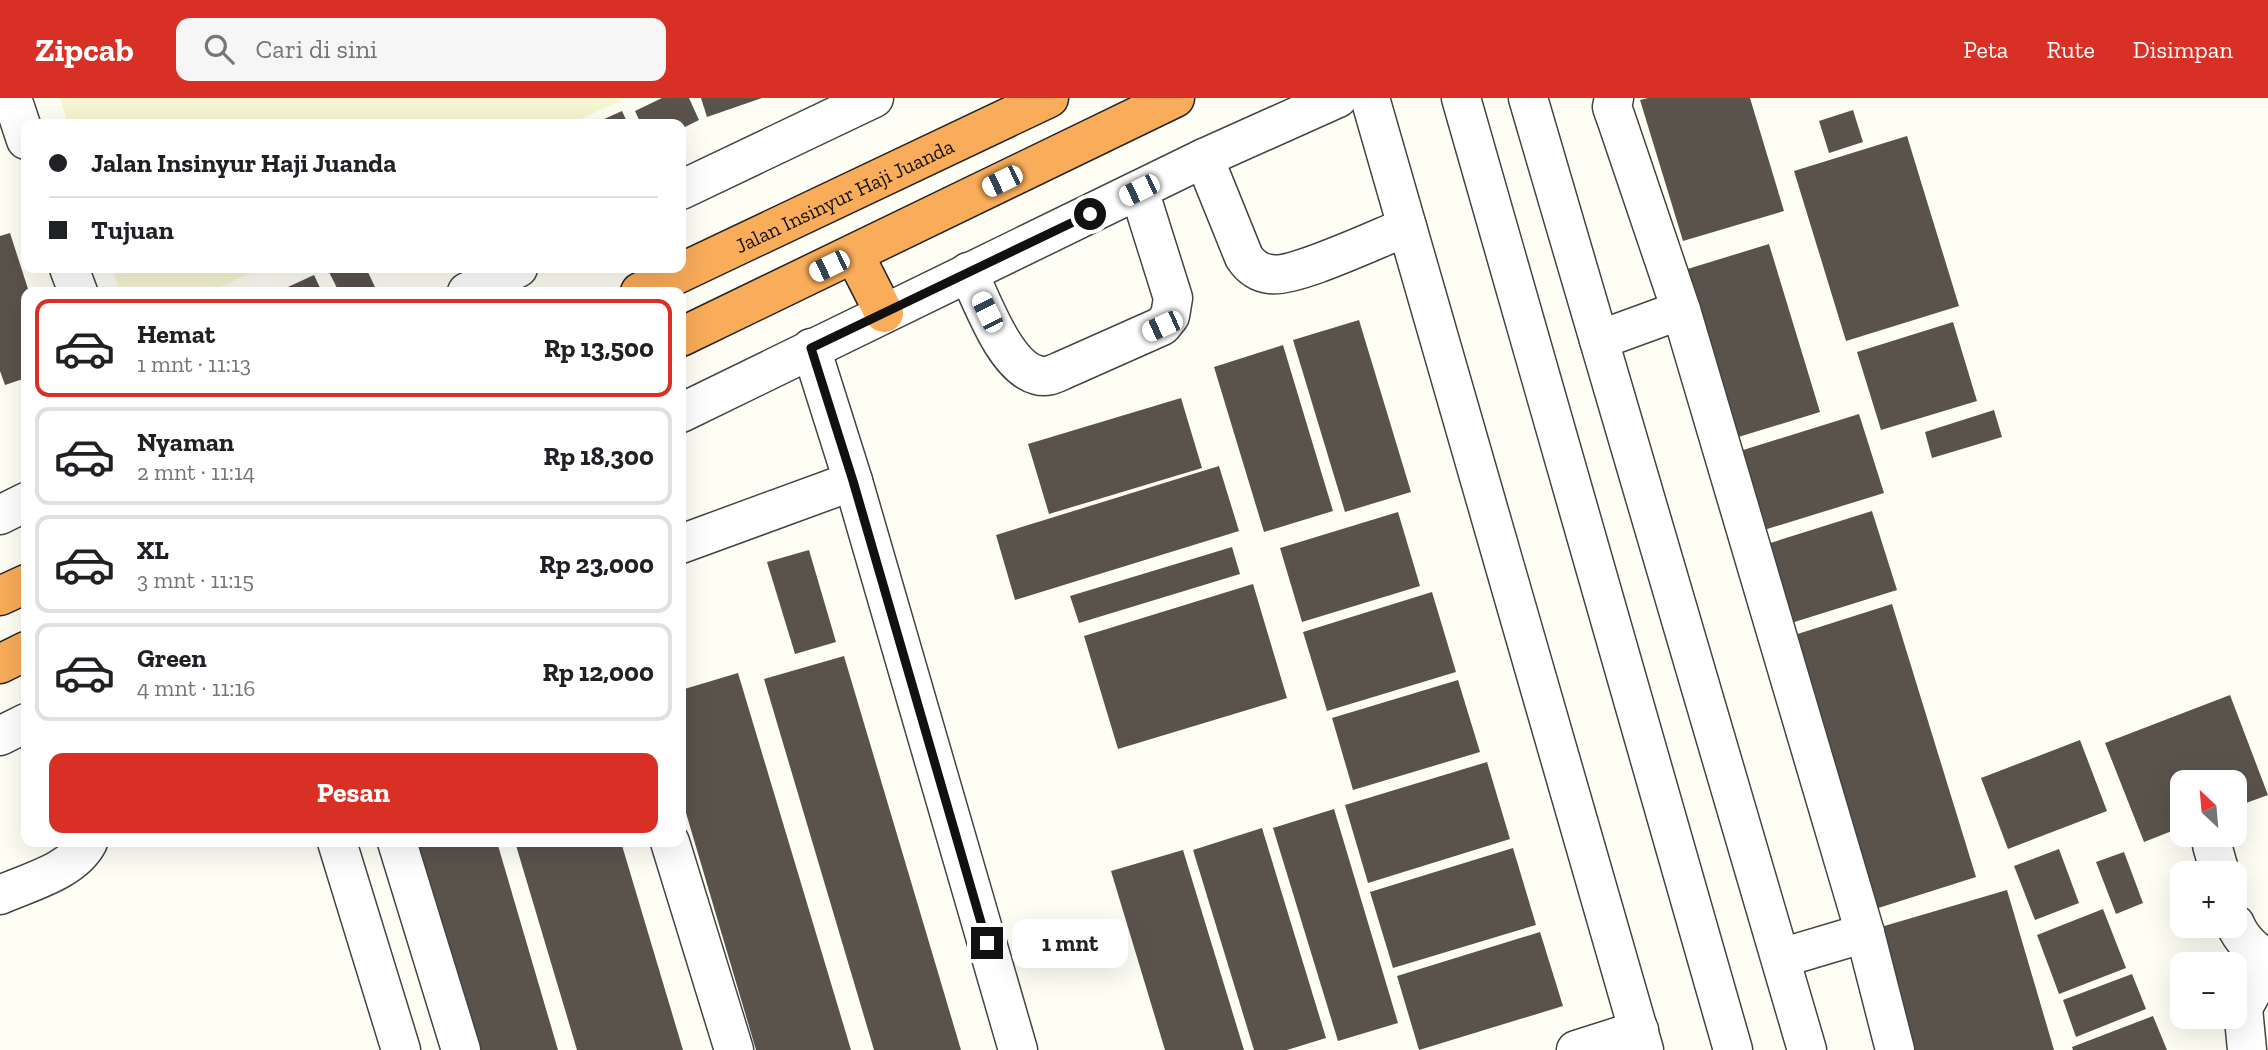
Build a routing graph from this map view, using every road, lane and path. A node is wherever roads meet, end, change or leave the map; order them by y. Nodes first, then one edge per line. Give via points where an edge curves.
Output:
1 (12, 98) edge
2 (874, 98) edge
3 (1049, 98) edge
4 (1175, 98) edge
5 (1339, 98) edge
6 (1370, 98) edge
7 (1461, 98) edge
8 (1528, 98) edge
9 (1614, 98) edge
10 (21, 125) edge
11 (1204, 158) junction
12 (686, 188) edge
13 (1139, 190) junction
14 (1407, 227) junction
15 (854, 254) junction
16 (686, 270) edge
17 (968, 272) junction
18 (507, 273) edge
19 (680, 273) edge
20 (478, 287) edge
21 (651, 287) edge
22 (1681, 310) junction
23 (884, 313) junction
24 (686, 335) edge
25 (1599, 340) junction
26 (811, 348) junction
27 (686, 410) edge
28 (853, 481) junction
29 (686, 542) edge
30 (21, 586) edge
31 (0, 596) edge
32 (21, 726) edge
33 (0, 736) edge
34 (86, 847) edge
35 (339, 847) edge
36 (399, 847) edge
37 (672, 847) edge
38 (0, 895) edge
39 (1865, 933) junction
40 (2242, 938) edge
41 (1781, 958) junction
42 (2268, 961) edge
43 (1641, 1040) edge
44 (401, 1050) edge
45 (461, 1050) edge
46 (734, 1050) edge
47 (1018, 1050) edge
48 (1576, 1050) edge
49 (1733, 1050) edge
50 (1807, 1050) edge
51 (1895, 1050) edge
52 (2247, 1050) edge

1 - 10 street
2 - 12 street
3 - 16 highway, Jalan Insinyur Haji Juanda
4 - 15 highway
5 - 11 street
6 - 14 street
7 - 49 street
8 - 25 street
9 - 22 street via 1612,107
11 - 13 street
11 - 14 street via 1244,257 1259,271 1272,275 1296,272
13 - 17 street
13 - 17 street via 1173,298 1170,316 1162,326 1063,370 1036,375 1021,368 1006,351
14 - 43 street
15 - 23 highway
15 - 24 highway
17 - 23 street
18 - 20 street
19 - 21 highway, Jalan Insinyur Haji Juanda
22 - 25 street
22 - 39 street
23 - 26 street
25 - 41 street
26 - 27 street
26 - 28 street
28 - 29 street
28 - 47 street
30 - 31 highway
32 - 33 street
34 - 38 street via 70,864
35 - 44 street
36 - 45 street
37 - 46 street
39 - 41 street
39 - 51 street
40 - 42 street
41 - 50 street
42 - 52 street via 2243,1008
43 - 48 street

